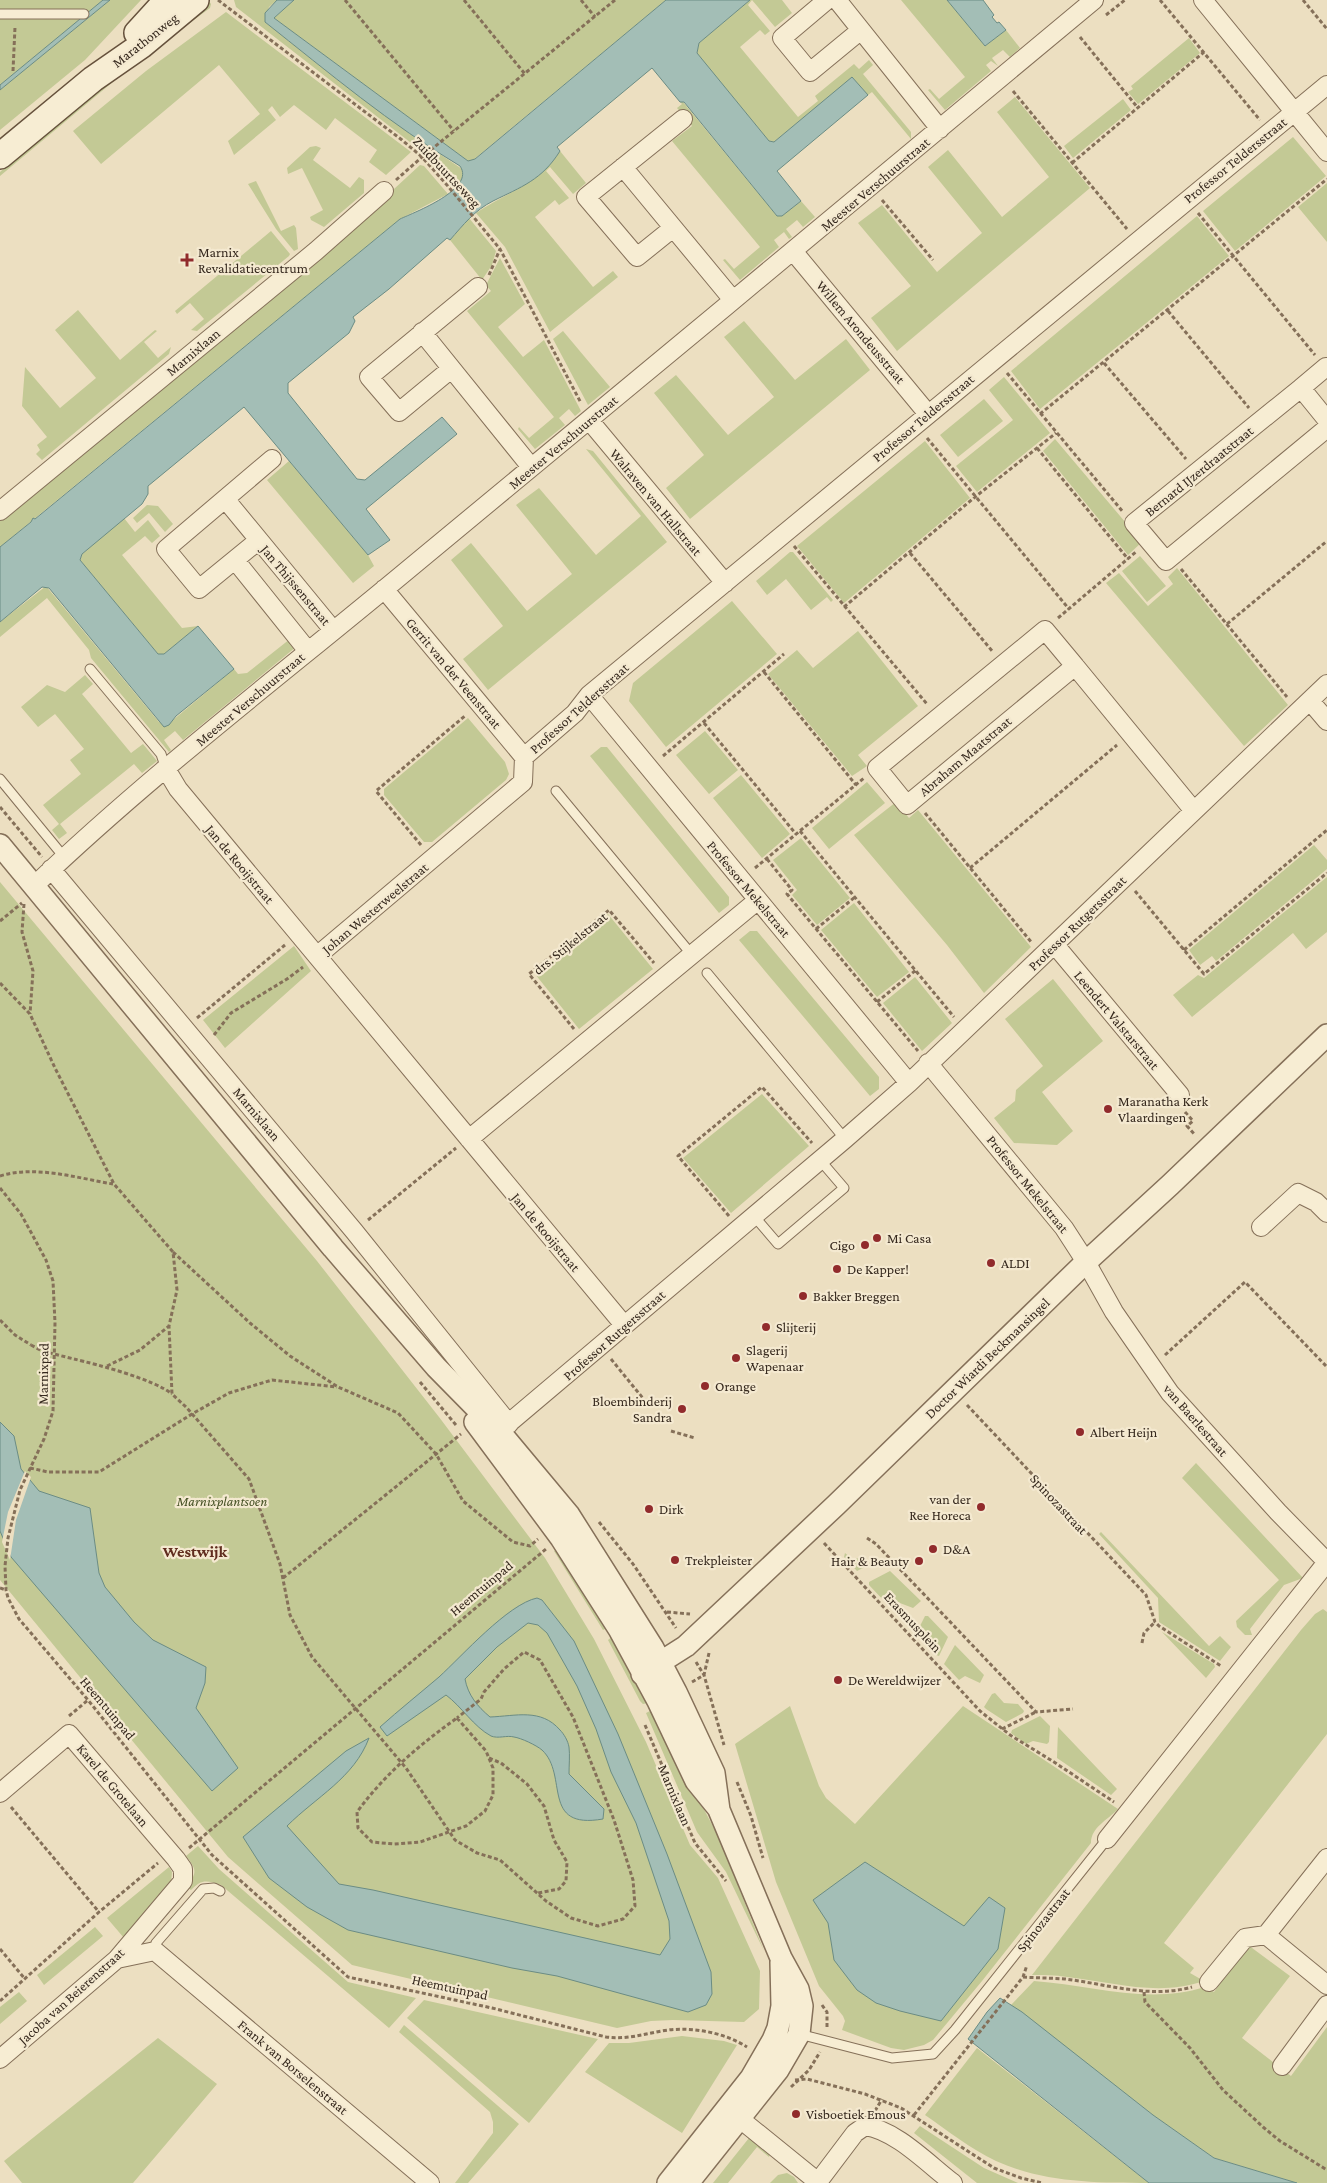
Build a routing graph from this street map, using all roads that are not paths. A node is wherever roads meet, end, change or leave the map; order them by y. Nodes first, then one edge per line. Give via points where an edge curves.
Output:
1 (167, 0) edge
2 (196, 0) edge
3 (827, 0) edge
4 (837, 0) edge
5 (1094, 0) edge
6 (1203, 0) edge
7 (0, 14) edge
8 (84, 14) dead end
9 (862, 30) junction
10 (93, 79) junction
11 (1327, 85) edge
12 (1294, 111) junction
13 (683, 119) dead end
14 (940, 129) junction
15 (1327, 152) edge
16 (0, 156) edge
17 (623, 167) junction
18 (384, 191) road end
19 (673, 228) junction
20 (793, 251) junction
21 (478, 287) road end
22 (732, 300) junction
23 (422, 332) junction
24 (1326, 367) edge
25 (451, 369) junction
26 (1301, 388) junction
27 (922, 419) junction
28 (589, 420) junction
29 (1327, 420) edge
30 (1327, 428) edge
31 (272, 459) dead end
32 (531, 467) junction
33 (226, 500) junction
34 (0, 511) edge
35 (258, 540) junction
36 (235, 560) junction
37 (725, 583) junction
38 (384, 590) junction
39 (333, 630) junction
40 (308, 651) junction
41 (1075, 666) junction
42 (90, 668) dead end
43 (1327, 684) edge
44 (588, 695) junction
45 (1304, 706) junction
46 (1327, 721) edge
47 (524, 757) junction
48 (166, 769) junction
49 (0, 779) edge
50 (556, 791) dead end
51 (1194, 811) junction
52 (0, 845) edge
53 (58, 863) junction
54 (34, 886) junction
55 (758, 900) junction
56 (1049, 950) junction
57 (692, 955) junction
58 (317, 956) junction
59 (707, 973) dead end
60 (1327, 1035) edge
61 (928, 1063) junction
62 (909, 1083) junction
63 (1180, 1095) road end
64 (469, 1139) junction
65 (845, 1139) junction
66 (822, 1158) junction
67 (1323, 1202) edge
68 (754, 1216) junction
69 (1260, 1227) dead end
70 (1086, 1262) junction
71 (624, 1325) junction
72 (499, 1432) junction
73 (1327, 1562) edge
74 (651, 1668) junction
75 (3, 1797) edge
76 (1107, 1839) joint
77 (173, 1856) joint
78 (1327, 1858) edge
79 (220, 1890) dead end
80 (1266, 1935) junction
81 (155, 1951) junction
82 (781, 1958) junction
83 (117, 1959) junction
84 (1209, 1982) road end
85 (1327, 1985) edge
86 (1327, 2005) edge
87 (778, 2028) junction
88 (799, 2034) junction
89 (0, 2059) edge
90 (770, 2064) junction
91 (1282, 2066) dead end
92 (733, 2113) junction
93 (430, 2183) edge
94 (668, 2183) edge
95 (688, 2183) edge
96 (953, 2183) edge

1 - 10 main road, Marathonweg
2 - 10 main road, Marathonweg via 142,45
3 - 9 street via 782,38 810,72
4 - 9 street
5 - 14 street, Meester Verschuurstraat
6 - 12 street
7 - 8 lane
9 - 14 street
10 - 16 main road, Marathonweg
11 - 12 street, Professor Teldersstraat
12 - 15 street
12 - 27 street, Professor Teldersstraat
13 - 17 street
14 - 20 street, Meester Verschuurstraat
17 - 19 street
17 - 19 street via 586,197 637,257
18 - 34 street, Marnixlaan via 316,251
19 - 22 street
20 - 22 street, Meester Verschuurstraat
20 - 27 street, Willem Arondeusstraat
21 - 23 street
22 - 28 street, Meester Verschuurstraat
23 - 25 street
23 - 25 street via 369,377 399,412
24 - 26 street, Bernard IJzerdraatstraat
25 - 32 street
26 - 29 street
26 - 30 street, Bernard IJzerdraatstraat via 1134,523 1166,561
27 - 37 street, Professor Teldersstraat
28 - 32 street, Meester Verschuurstraat
28 - 37 street, Walraven van Hallstraat
31 - 33 street, Jan Thijssenstraat
32 - 38 street, Meester Verschuurstraat
33 - 35 street, Jan Thijssenstraat
33 - 36 street, Jan Thijssenstraat via 166,549 199,589
35 - 36 street, Jan Thijssenstraat
35 - 39 street, Jan Thijssenstraat
36 - 40 street
37 - 44 street, Professor Teldersstraat
38 - 39 street, Meester Verschuurstraat
38 - 47 street, Gerrit van der Veenstraat
39 - 40 street, Meester Verschuurstraat
40 - 48 street, Meester Verschuurstraat
41 - 41 street, Abraham Maatstraat via 1045,630 877,768 907,804
41 - 51 street
42 - 48 lane via 161,754
43 - 45 street, Professor Rutgersstraat
44 - 47 street, Professor Teldersstraat via 576,713
44 - 55 street, Professor Mekelstraat
45 - 46 street
45 - 51 street, Professor Rutgersstraat
47 - 58 street, Johan Westerweelstraat via 523,782
48 - 53 street, Meester Verschuurstraat
48 - 58 street, Jan de Rooijstraat via 178,789
49 - 53 lane, Marnixlaan
50 - 57 lane
51 - 56 street, Professor Rutgersstraat
52 - 54 street, Marnixlaan
53 - 54 street, Meester Verschuurstraat
53 - 72 street, Marnixlaan via 185,1028 354,1231
54 - 72 street, Marnixlaan via 332,1248 436,1367
55 - 57 street
55 - 62 street, Professor Mekelstraat
56 - 61 street, Professor Rutgersstraat
56 - 63 street, Leendert Valstarstraat
57 - 64 street
58 - 64 street, Jan de Rooijstraat
59 - 65 lane
60 - 70 street, Doctor Wiardi Beckmansingel
61 - 62 street, Professor Rutgersstraat
61 - 70 street, Professor Mekelstraat via 1064,1228
62 - 65 street, Professor Rutgersstraat
64 - 71 street, Jan de Rooijstraat
65 - 66 street, Professor Rutgersstraat
66 - 68 street, Professor Rutgersstraat
66 - 68 lane via 844,1188 800,1226 778,1244
67 - 69 street via 1298,1194
68 - 71 street, Professor Rutgersstraat
70 - 73 street, van Baerlestraat via 1114,1312 1170,1393
70 - 74 street, Doctor Wiardi Beckmansingel via 686,1646
71 - 72 street, Professor Rutgersstraat
72 - 74 street, Marnixlaan via 550,1538
72 - 74 street, Marnixlaan via 576,1525 653,1648
73 - 76 street, Spinozastraat
74 - 82 street, Marnixlaan via 658,1701 696,1781 719,1810
75 - 77 street, Karel de Grotelaan via 69,1734
76 - 88 lane, Spinozastraat via 933,2054 892,2058
77 - 83 street, Jacoba van Beierenstraat via 183,1869 183,1881
78 - 80 street
79 - 81 lane via 203,1888 156,1943
80 - 84 street via 1245,1938
80 - 85 street
81 - 83 street
81 - 93 street, Frank van Borselenstraat
82 - 87 street, Marnixlaan via 782,2006
82 - 88 street, Marnixlaan via 800,1997 802,2020
83 - 89 street, Jacoba van Beierenstraat
86 - 91 street
87 - 88 street
87 - 90 street, Marnixlaan
88 - 90 street
90 - 92 street
92 - 94 street
92 - 95 street
92 - 96 street via 818,2182 865,2126 878,2127 892,2135

